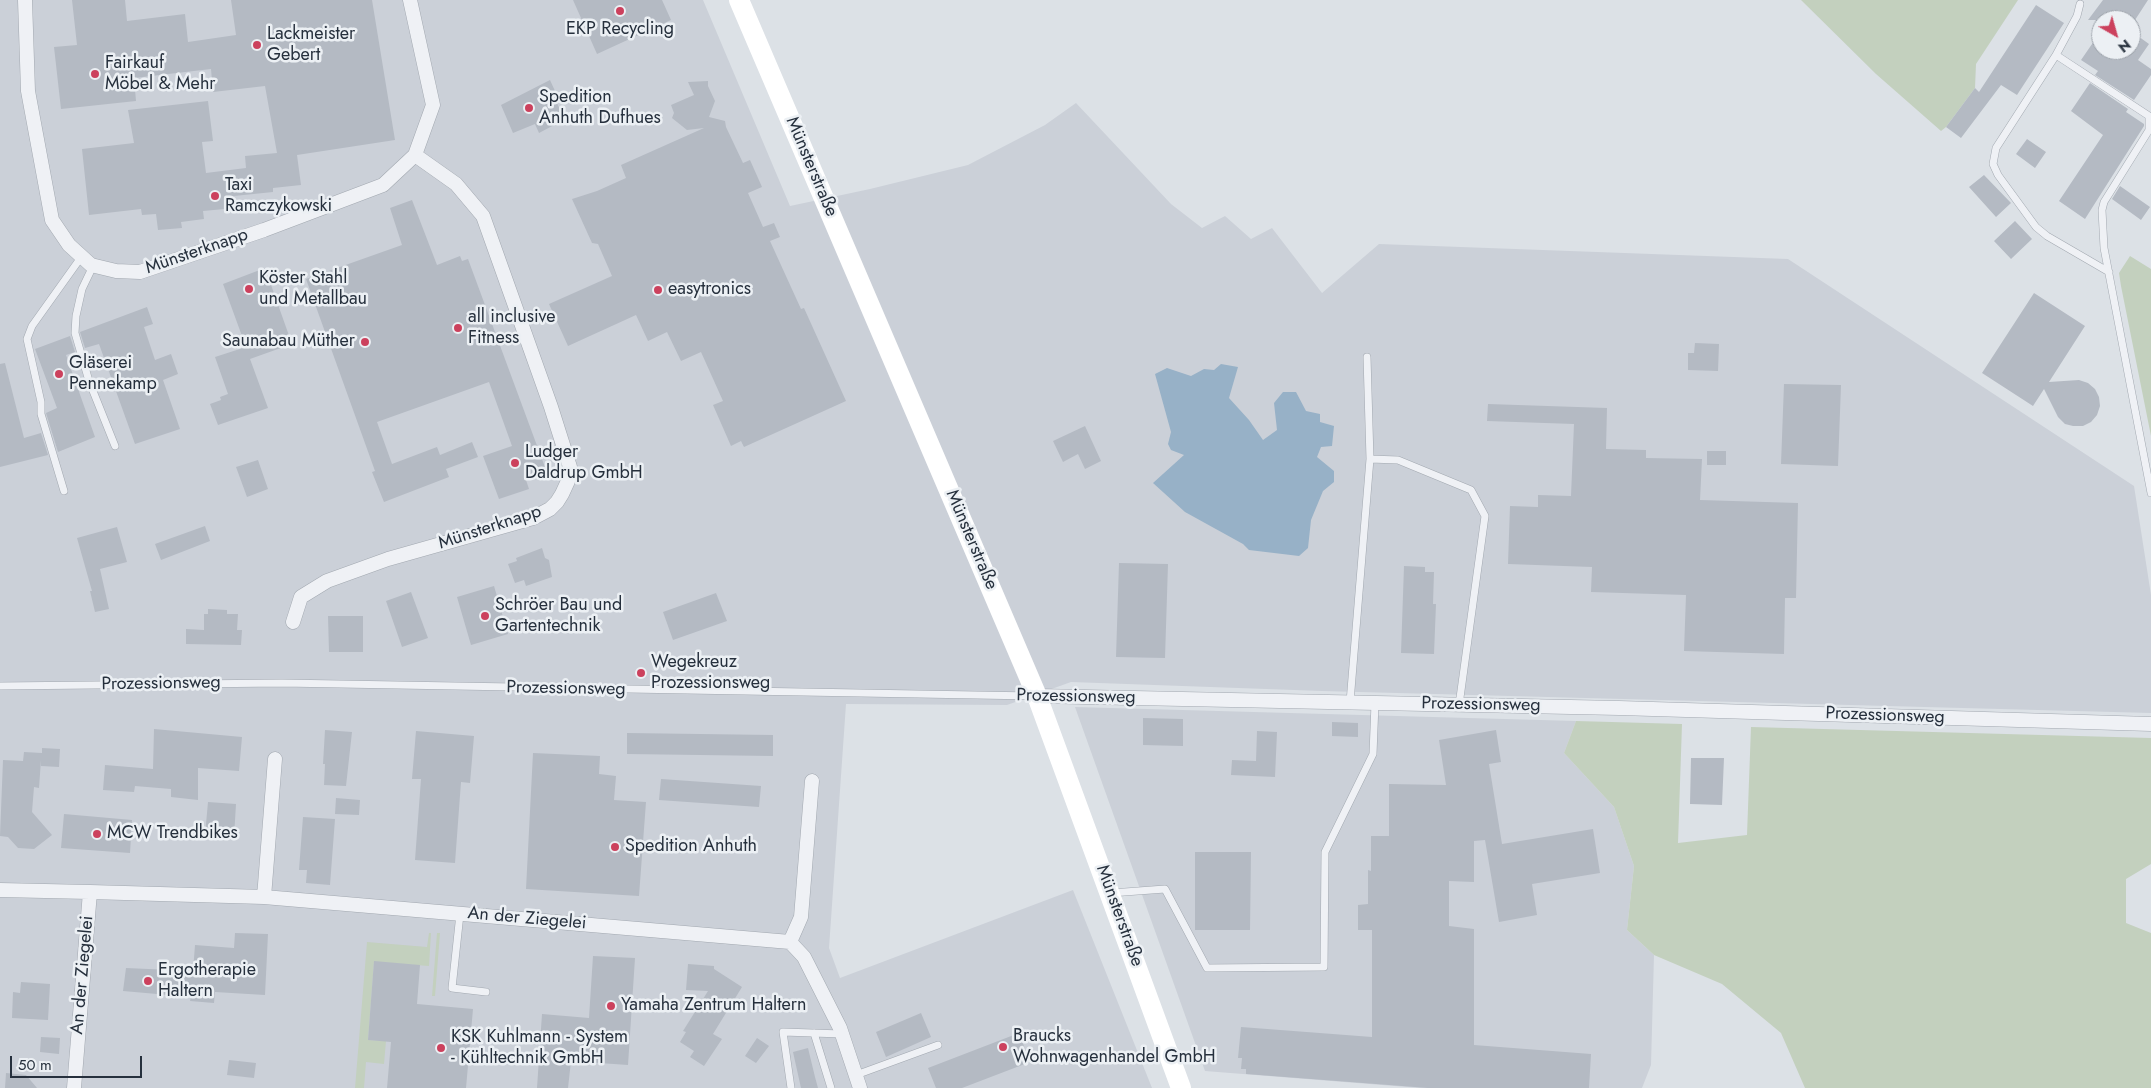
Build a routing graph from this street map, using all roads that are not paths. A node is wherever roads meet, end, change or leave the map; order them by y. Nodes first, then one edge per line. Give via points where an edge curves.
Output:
1 (25, 0) edge
2 (410, 0) edge
3 (738, 0) edge
4 (2080, 4) dead end
5 (2056, 55) junction
6 (415, 155) junction
7 (82, 256) junction
8 (94, 266) junction
9 (2109, 272) junction
10 (1367, 357) dead end
11 (115, 446) dead end
12 (1370, 459) junction
13 (64, 491) dead end
14 (2151, 493) edge
15 (293, 622) dead end
16 (0, 686) edge
17 (1037, 696) junction
18 (1350, 702) junction
19 (1375, 703) junction
20 (1459, 705) junction
21 (2151, 724) edge
22 (275, 759) dead end
23 (812, 781) dead end
24 (0, 890) edge
25 (90, 892) junction
26 (1110, 893) junction
27 (264, 897) junction
28 (460, 914) junction
29 (790, 942) junction
30 (486, 992) dead end
31 (814, 1033) junction
32 (842, 1034) junction
33 (938, 1045) dead end
34 (858, 1081) edge
35 (74, 1088) edge
36 (792, 1088) edge
37 (831, 1088) edge
38 (1181, 1088) edge

1 - 7 street, Münsterknapp via 28,91 52,220
2 - 6 street, Münsterknapp via 433,104
3 - 17 main road, Münsterstraße
4 - 5 lane
5 - 9 lane via 2150,116 2149,130 2104,202 2104,248
5 - 9 lane via 1996,148 1994,164 1998,175 2036,227
6 - 8 street, Münsterknapp via 383,185 264,230 140,272
6 - 15 street, Münsterknapp via 456,184 483,216 551,407 570,467 568,481 557,502 534,518 388,559 327,581 301,598
7 - 8 street, Münsterknapp
7 - 13 lane via 32,326 27,339 43,423
8 - 11 lane via 82,289 75,333 89,381
9 - 14 lane
10 - 12 lane
12 - 18 lane
12 - 20 lane via 1398,460 1471,490 1485,516
16 - 17 lane, Prozessionsweg via 282,683
17 - 18 street, Prozessionsweg
17 - 26 main road, Münsterstraße
18 - 19 street, Prozessionsweg
19 - 20 street, Prozessionsweg
19 - 26 lane via 1373,754 1325,852 1324,967 1207,968 1165,888
20 - 21 street, Prozessionsweg
22 - 27 street
23 - 29 street via 801,917
24 - 25 street, An der Ziegelei
25 - 27 street, An der Ziegelei
25 - 35 street, An der Ziegelei
26 - 38 main road, Münsterstraße
27 - 28 street, An der Ziegelei
28 - 29 street, An der Ziegelei
28 - 30 lane via 452,988
29 - 32 street via 804,957
31 - 32 lane
31 - 36 lane via 783,1032
31 - 37 lane
32 - 34 street
33 - 34 lane

